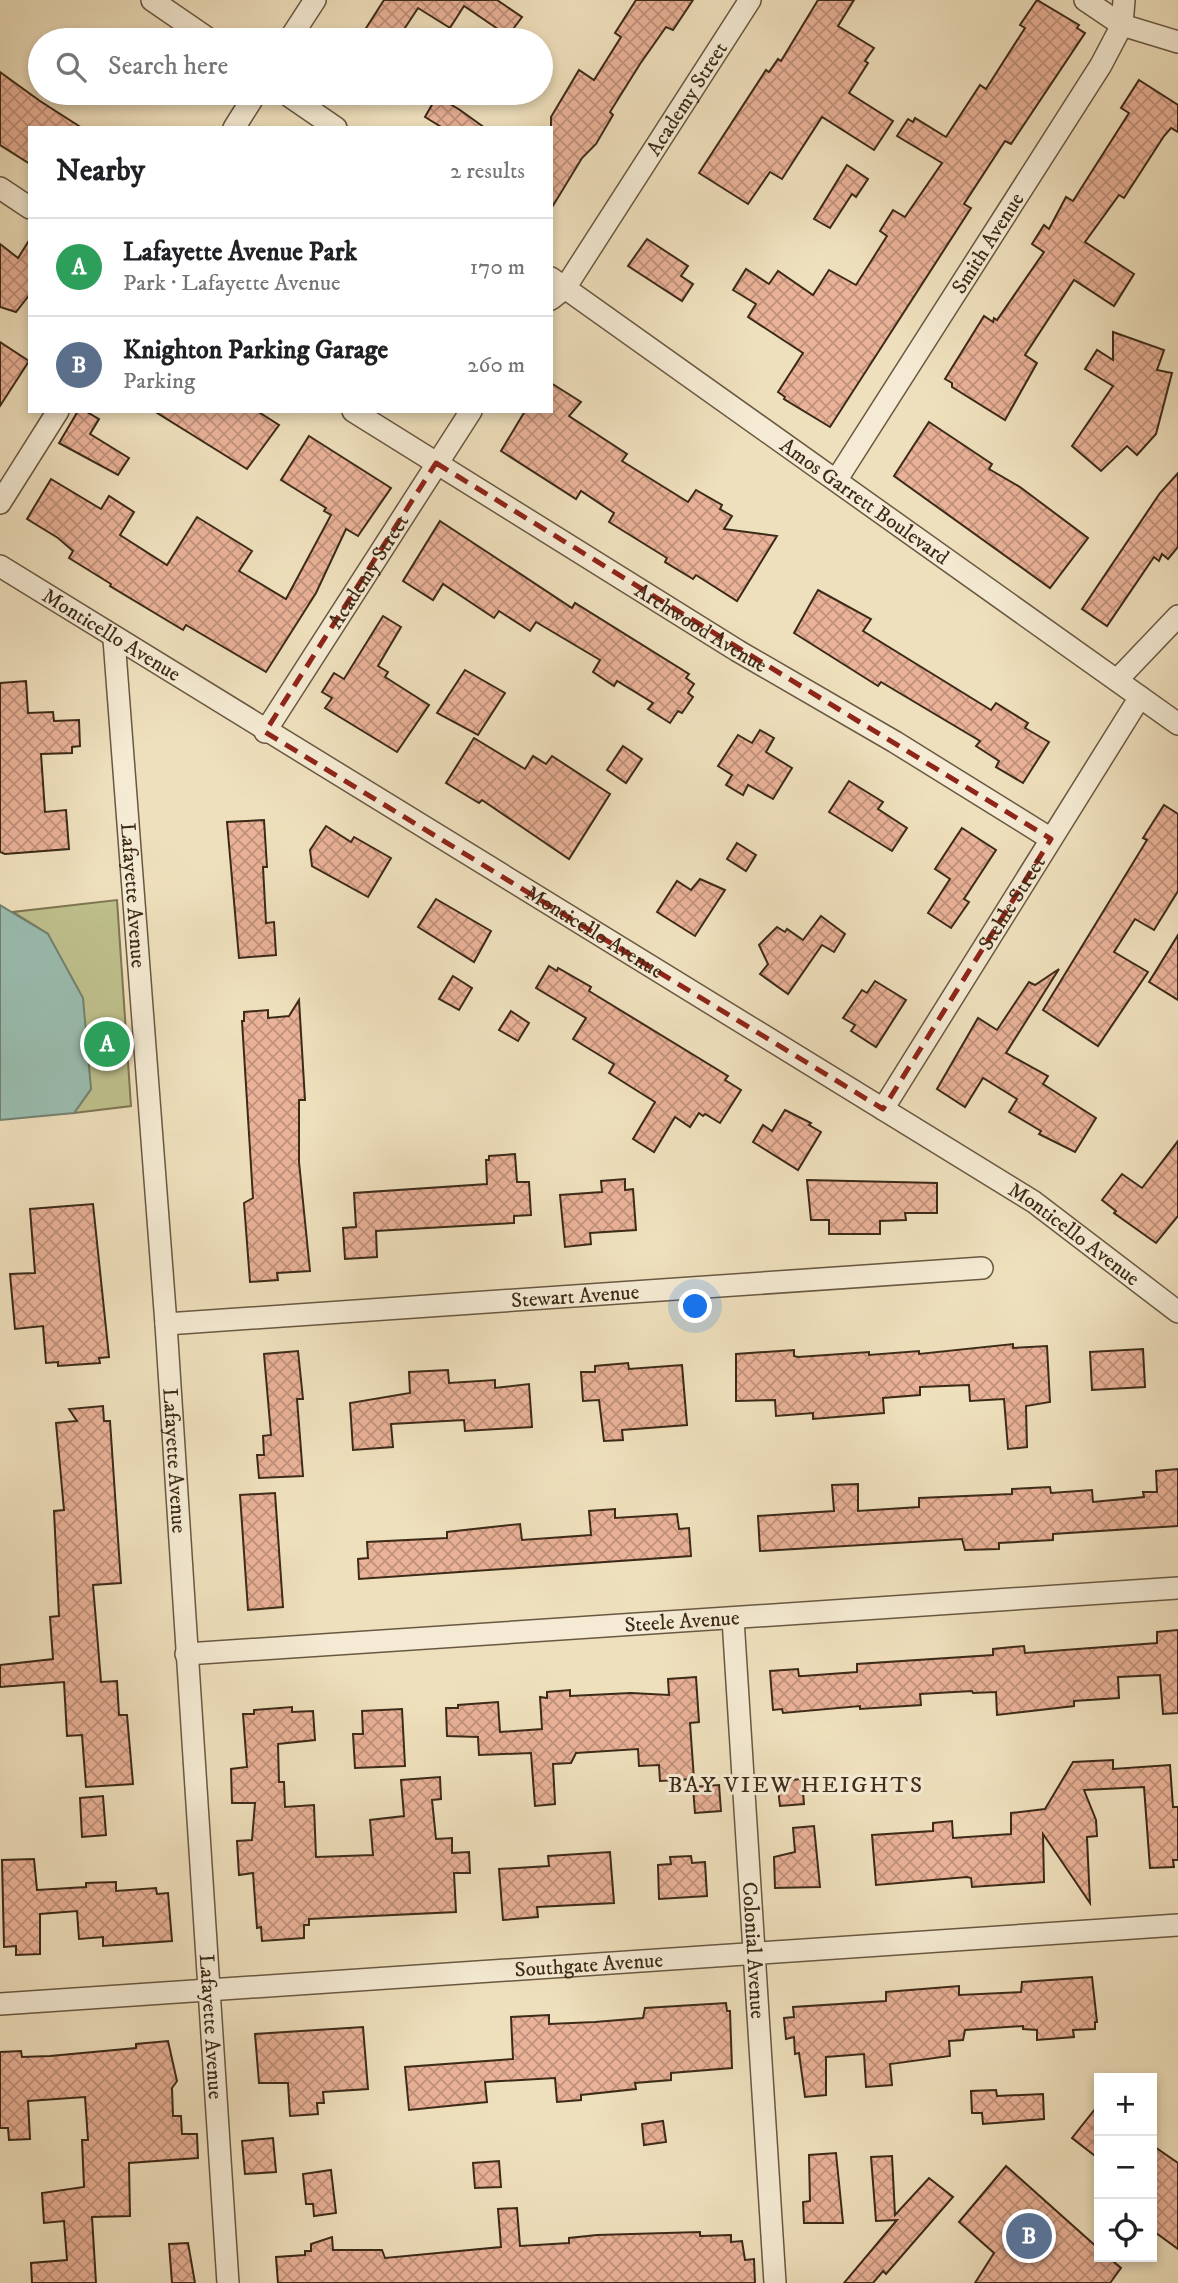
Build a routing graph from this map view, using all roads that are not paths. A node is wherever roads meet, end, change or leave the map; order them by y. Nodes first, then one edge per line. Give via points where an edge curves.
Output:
1 (152, 0) edge
2 (315, 0) edge
3 (750, 0) edge
4 (1084, 0) edge
5 (1124, 0) edge
6 (1122, 25) junction
7 (193, 28) edge
8 (297, 28) edge
9 (1178, 42) edge
10 (248, 105) edge
11 (302, 105) edge
12 (235, 126) edge
13 (332, 126) edge
14 (0, 188) edge
15 (28, 207) edge
16 (556, 288) edge
17 (57, 413) edge
18 (356, 413) edge
19 (470, 413) edge
20 (436, 463) junction
21 (837, 479) junction
22 (0, 503) edge
23 (0, 566) edge
24 (1178, 615) edge
25 (114, 639) junction
26 (1117, 680) junction
27 (1140, 696) junction
28 (1178, 724) edge
29 (265, 732) junction
30 (1051, 839) junction
31 (883, 1109) junction
32 (982, 1268) dead end
33 (1178, 1312) edge
34 (166, 1324) junction
35 (1178, 1588) edge
36 (733, 1619) junction
37 (186, 1654) junction
38 (1178, 1925) edge
39 (755, 1951) junction
40 (208, 1990) junction
41 (0, 2004) edge
42 (228, 2283) edge
43 (775, 2283) edge

1 - 7 street
2 - 8 street
3 - 16 street, Academy Street
4 - 6 street
5 - 6 street, Smith Avenue
6 - 9 street
6 - 21 street, Smith Avenue
10 - 12 street
11 - 13 street
14 - 15 street
16 - 21 street, Amos Garrett Boulevard
17 - 22 street
18 - 20 street, Archwood Avenue
19 - 20 street, Academy Street
20 - 29 street, Academy Street
20 - 30 street, Archwood Avenue
21 - 26 street, Amos Garrett Boulevard
23 - 25 street, Monticello Avenue
24 - 26 street
25 - 29 street, Monticello Avenue
25 - 34 street, Lafayette Avenue
26 - 27 street, Amos Garrett Boulevard
27 - 28 street, Amos Garrett Boulevard
27 - 30 street, Stehle Street
29 - 31 street, Monticello Avenue
30 - 31 street, Stehle Street
31 - 33 street, Monticello Avenue via 1034,1202
32 - 34 street, Stewart Avenue
34 - 37 street, Lafayette Avenue
35 - 36 street, Steele Avenue
36 - 37 street, Steele Avenue
36 - 39 street, Colonial Avenue
37 - 40 street, Lafayette Avenue
38 - 39 street, Southgate Avenue
39 - 40 street, Southgate Avenue
39 - 43 street, Colonial Avenue
40 - 41 street, Southgate Avenue
40 - 42 street, Lafayette Avenue

